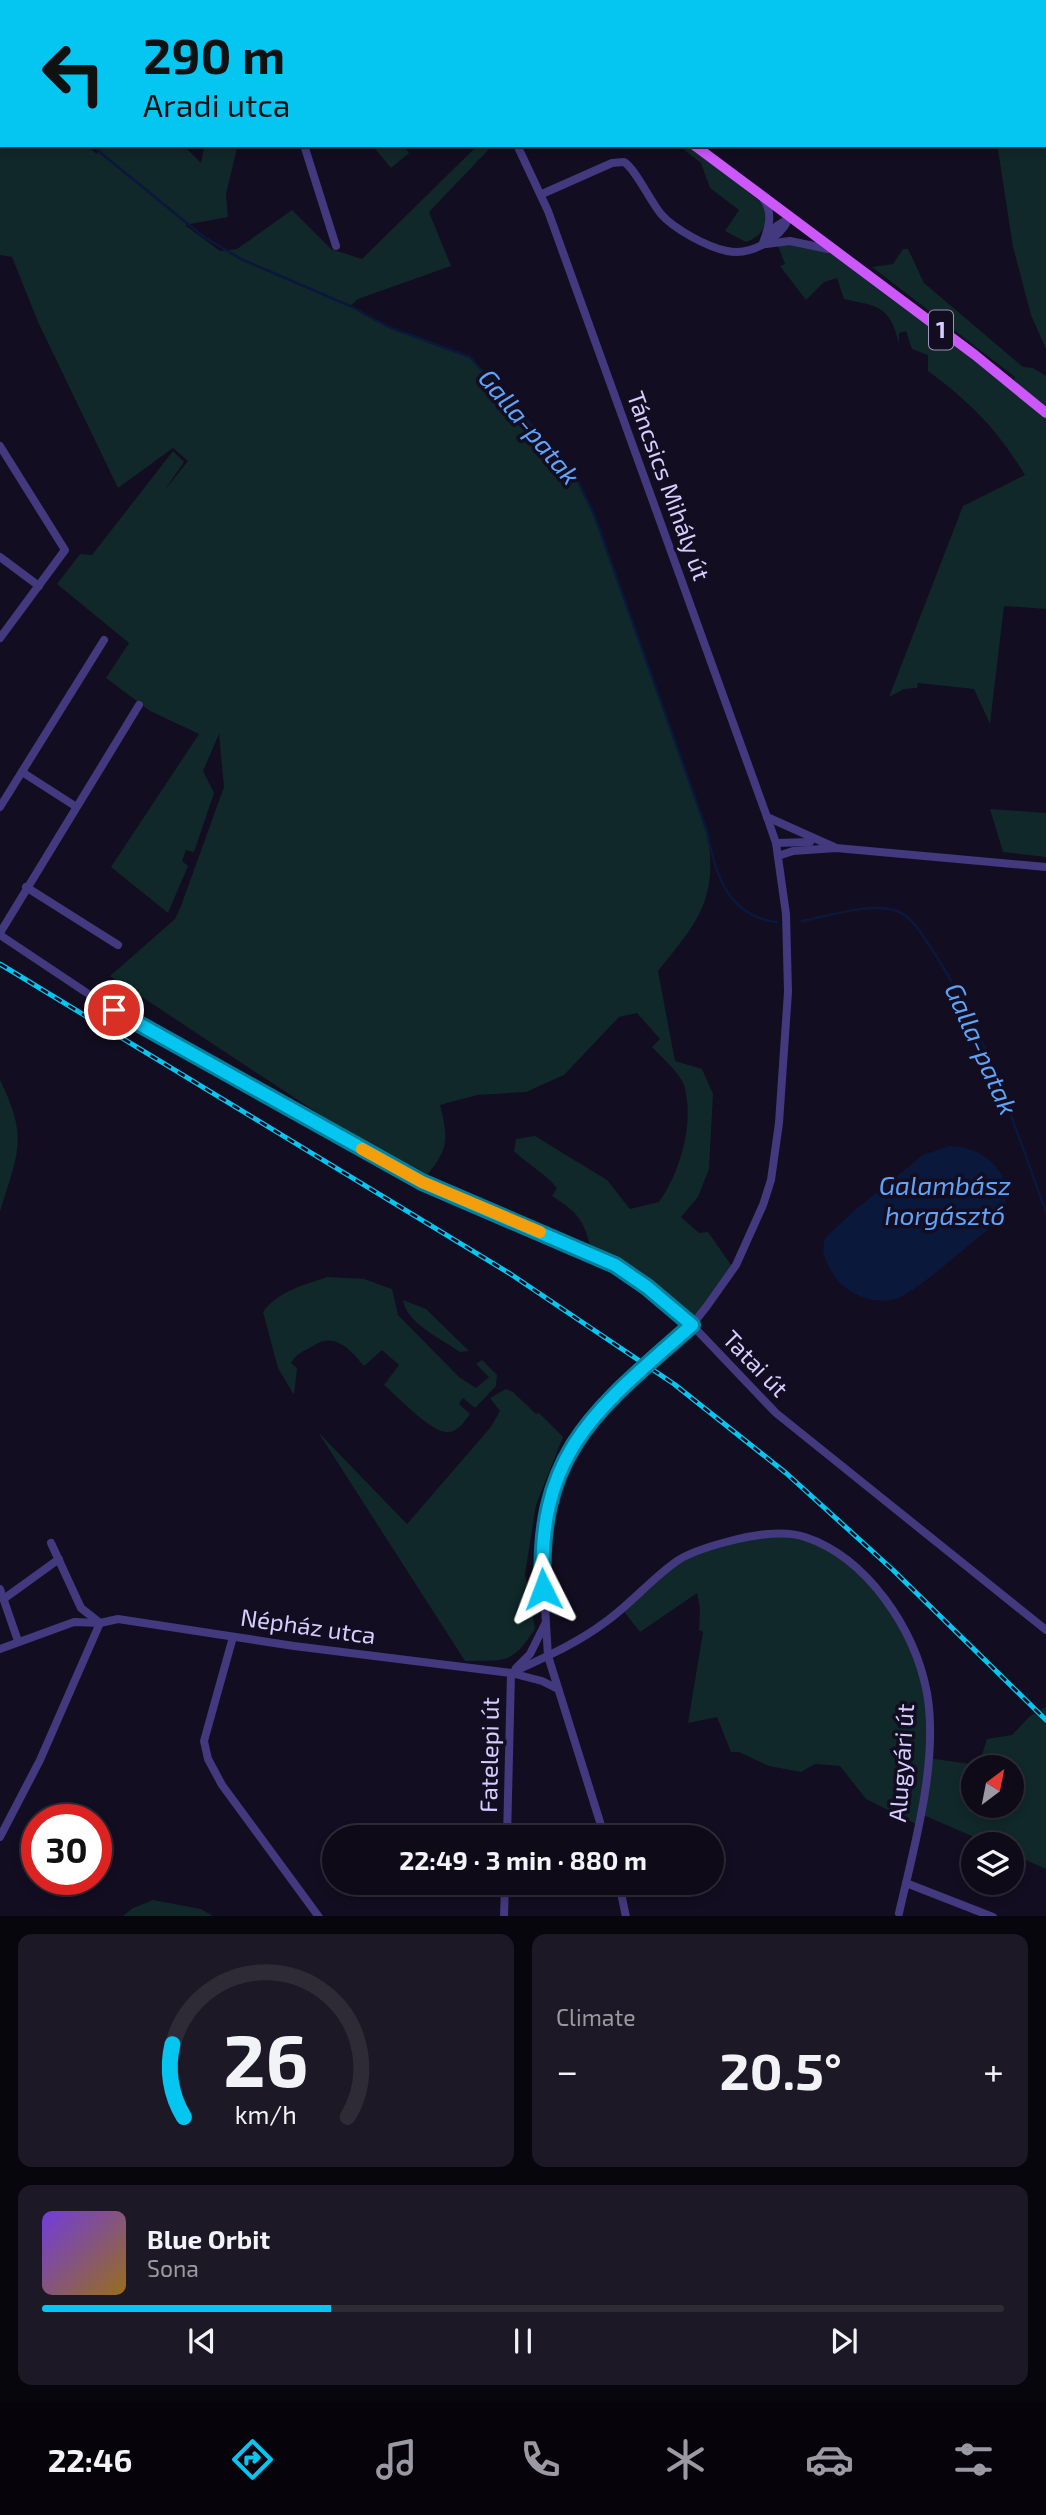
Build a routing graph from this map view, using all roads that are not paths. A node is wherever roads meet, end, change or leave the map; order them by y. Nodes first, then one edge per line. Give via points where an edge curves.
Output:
1 (305, 147) edge
2 (518, 147) edge
3 (697, 147) edge
4 (542, 194) junction
5 (760, 195) junction
6 (789, 218) junction
7 (762, 243) junction
8 (336, 246) dead end
9 (834, 251) junction
10 (1046, 413) edge
11 (0, 446) edge
12 (0, 557) edge
13 (39, 586) junction
14 (0, 638) edge
15 (104, 640) dead end
16 (139, 705) dead end
17 (22, 772) junction
18 (75, 806) junction
19 (0, 807) edge
20 (767, 817) junction
21 (820, 842) junction
22 (776, 843) junction
23 (836, 848) junction
24 (778, 856) junction
25 (1046, 867) edge
26 (26, 887) junction
27 (0, 934) edge
28 (118, 945) dead end
29 (692, 1325) junction
30 (51, 1544) dead end
31 (59, 1559) junction
32 (0, 1589) edge
33 (5, 1598) junction
34 (545, 1622) junction
35 (100, 1623) junction
36 (1046, 1630) edge
37 (233, 1637) junction
38 (18, 1641) junction
39 (0, 1649) edge
40 (548, 1656) junction
41 (511, 1673) junction
42 (558, 1689) junction
43 (507, 1825) edge
44 (601, 1825) edge
45 (0, 1837) edge
46 (906, 1883) junction
47 (505, 1895) edge
48 (622, 1895) edge
49 (900, 1913) dead end
50 (319, 1916) edge
51 (504, 1916) edge
52 (626, 1916) edge
53 (993, 1916) edge

1 - 8 street
2 - 4 street, Táncsics Mihály út
3 - 5 main road, 1
4 - 7 street via 624,162 662,215 676,225 726,251
4 - 20 street, Táncsics Mihály út
5 - 6 main road, 1
5 - 7 street via 768,205 770,221
6 - 7 street
6 - 9 main road, 1
7 - 9 street via 804,243
9 - 10 main road, 1
11 - 13 street via 65,550
12 - 13 street
13 - 14 street
15 - 17 street
16 - 18 street
17 - 18 street
17 - 19 street
18 - 26 street
20 - 21 street
20 - 22 street, Táncsics Mihály út
21 - 22 street
21 - 23 street
22 - 24 street, Táncsics Mihály út
23 - 24 street
23 - 25 street
24 - 29 street, Táncsics Mihály út via 786,919 786,1028 771,1180 741,1256
26 - 27 street
26 - 28 street
27 - 29 street via 93,998 422,1182 615,1265
29 - 34 street, Tatai út via 597,1410 560,1469 541,1543
29 - 36 street, Tatai út via 776,1413
30 - 31 street
31 - 33 street
31 - 35 street via 81,1608
32 - 33 street
33 - 38 street
34 - 40 street, Tatai út
34 - 41 street via 530,1654
35 - 37 street, Népház utca via 118,1619
35 - 38 street, Népház utca via 74,1622
35 - 45 street via 40,1760
37 - 41 street, Népház utca
37 - 50 street via 204,1741 208,1759 222,1785
38 - 39 street, Népház utca
40 - 41 street
40 - 42 street, Tatai út
40 - 46 street, Alugyári út via 607,1622 678,1560 716,1546 773,1534 803,1536 838,1554 869,1579 913,1647 927,1694 921,1814
41 - 42 street, Népház utca
41 - 43 street, Fatelepi út
42 - 44 street, Tatai út
46 - 49 street, Alugyári út
46 - 53 street
47 - 51 street
48 - 52 street

